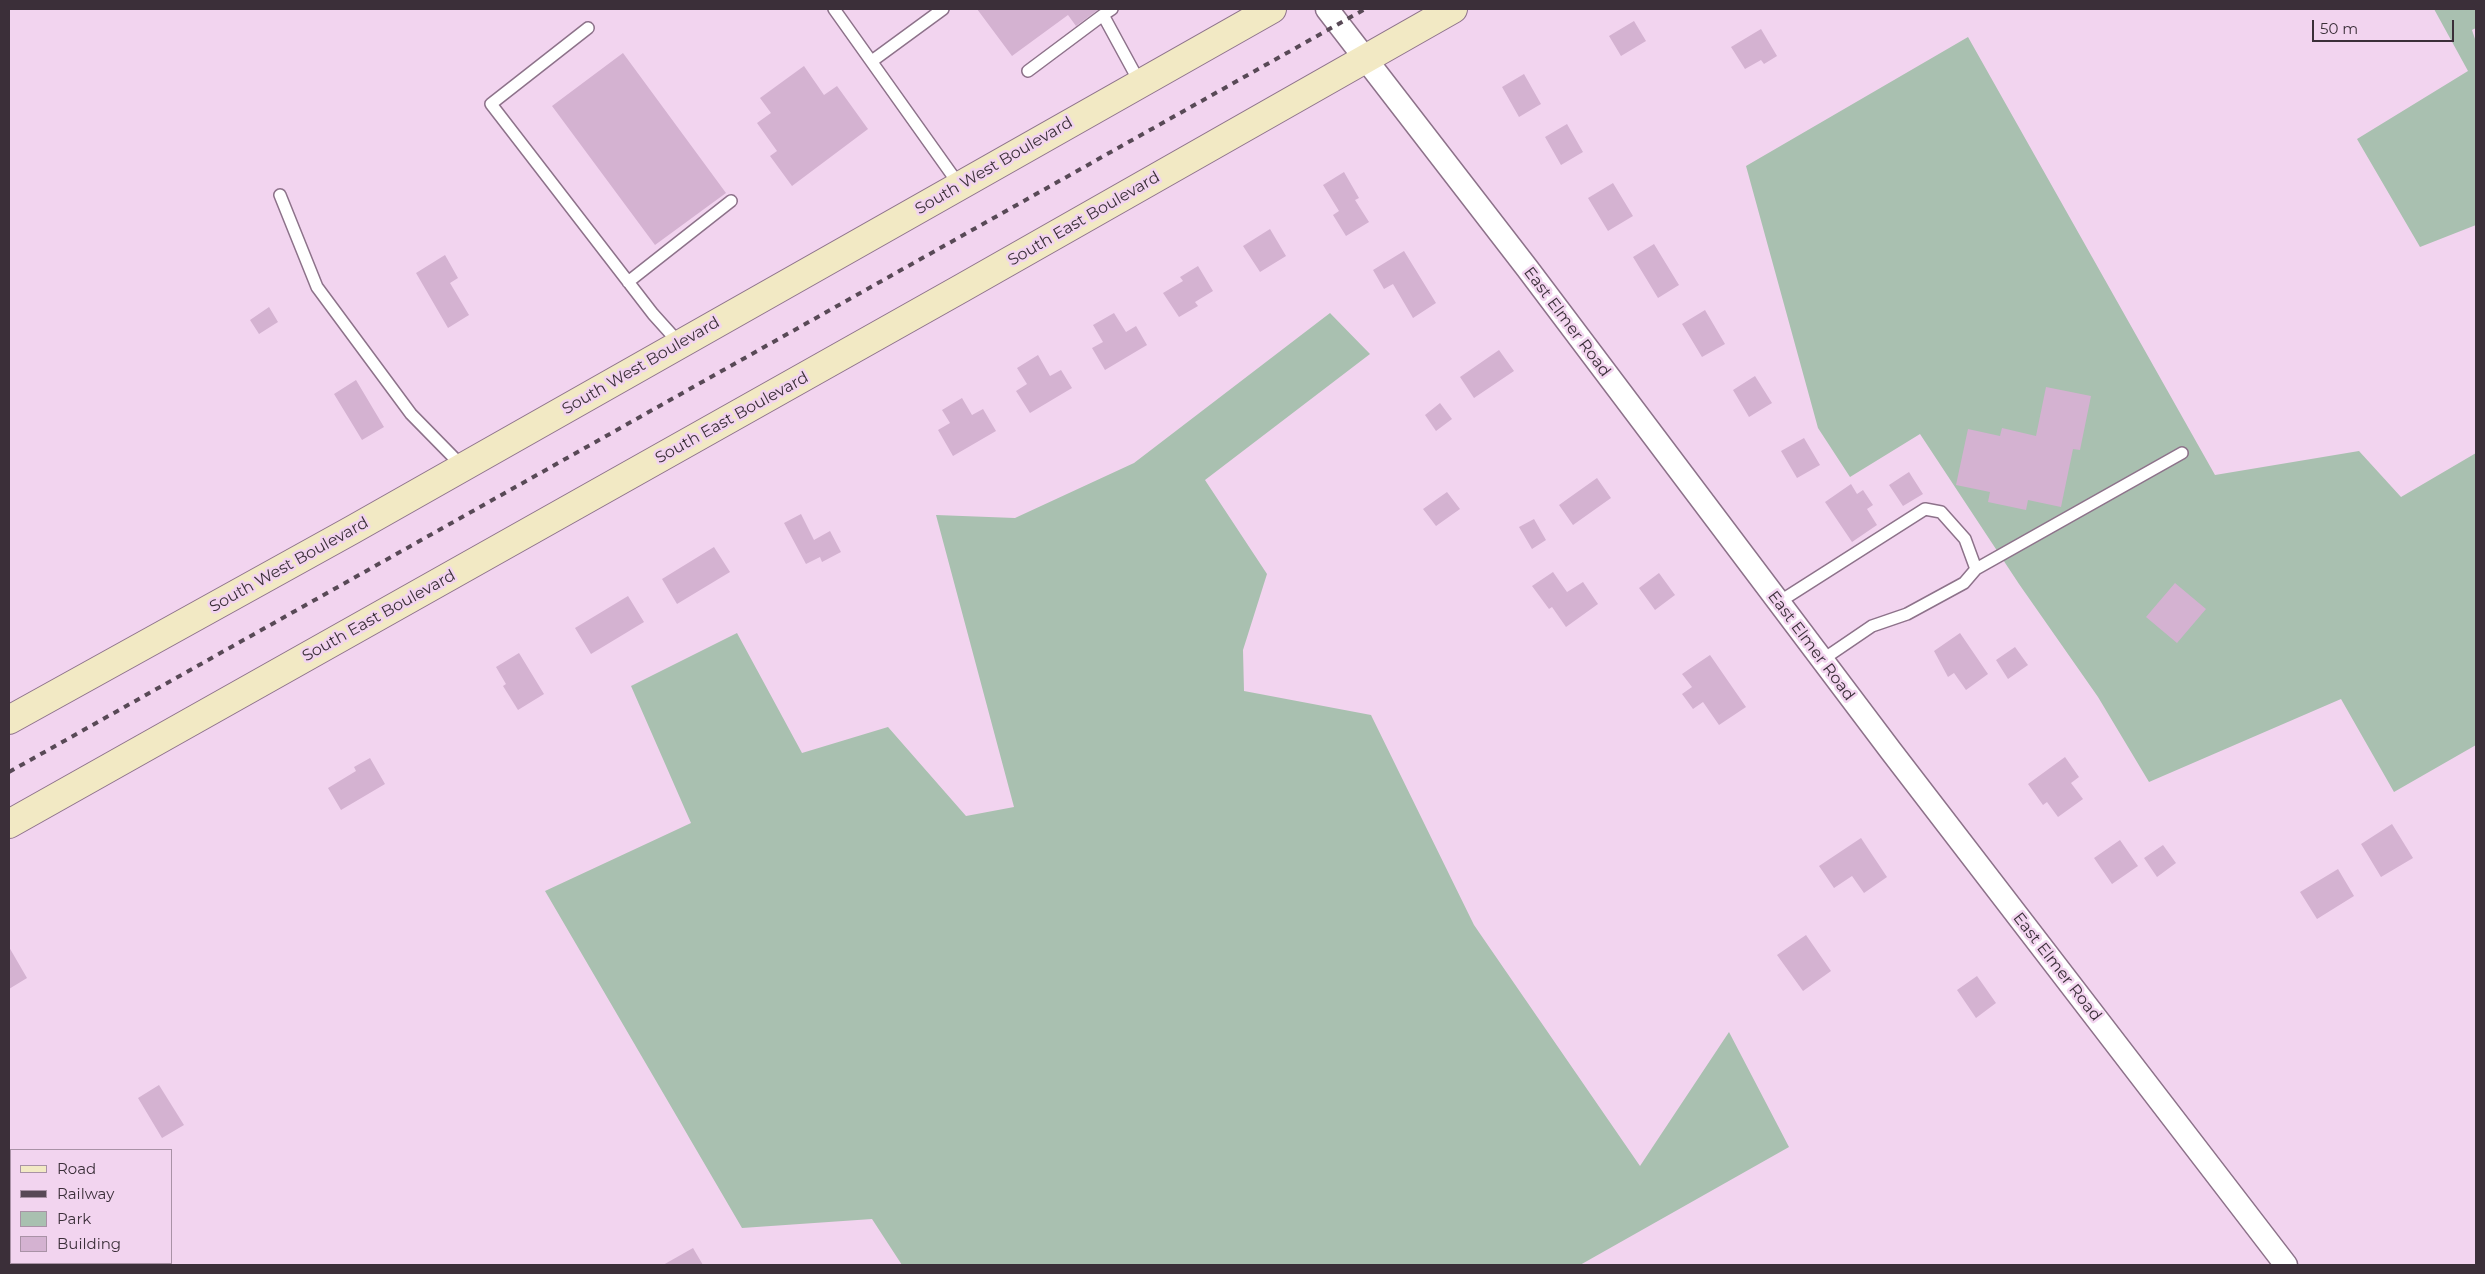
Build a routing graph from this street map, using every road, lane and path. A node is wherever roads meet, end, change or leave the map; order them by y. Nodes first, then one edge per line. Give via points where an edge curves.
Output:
1 (834, 9) edge
2 (943, 9) edge
3 (1272, 9) edge
4 (1453, 9) edge
5 (1107, 12) edge
6 (1333, 17) edge
7 (588, 28) dead end
8 (1365, 59) junction
9 (872, 61) junction
10 (1028, 71) dead end
11 (1140, 84) junction
12 (960, 186) junction
13 (280, 194) dead end
14 (731, 201) dead end
15 (628, 282) junction
16 (680, 344) junction
17 (2182, 454) dead end
18 (463, 467) junction
19 (1976, 569) junction
20 (1778, 602) junction
21 (1822, 660) junction
22 (9, 720) edge
23 (9, 824) edge
24 (2286, 1265) edge

1 - 9 lane
2 - 9 lane
3 - 11 main road, South West Boulevard
4 - 8 main road, South East Boulevard
5 - 10 lane
5 - 11 lane
6 - 8 street, East Elmer Road
7 - 15 lane via 491,104
8 - 20 street, East Elmer Road
8 - 23 main road, South East Boulevard
9 - 12 lane
11 - 12 main road, South West Boulevard
12 - 16 main road, South West Boulevard
13 - 18 lane via 317,287 411,414
14 - 15 lane
15 - 16 lane
16 - 18 main road, South West Boulevard
17 - 19 lane
18 - 22 main road, South West Boulevard
19 - 20 lane via 1964,538 1941,512 1925,509
19 - 21 lane via 1964,583 1907,614 1872,626
20 - 21 street, East Elmer Road
21 - 24 street, East Elmer Road

